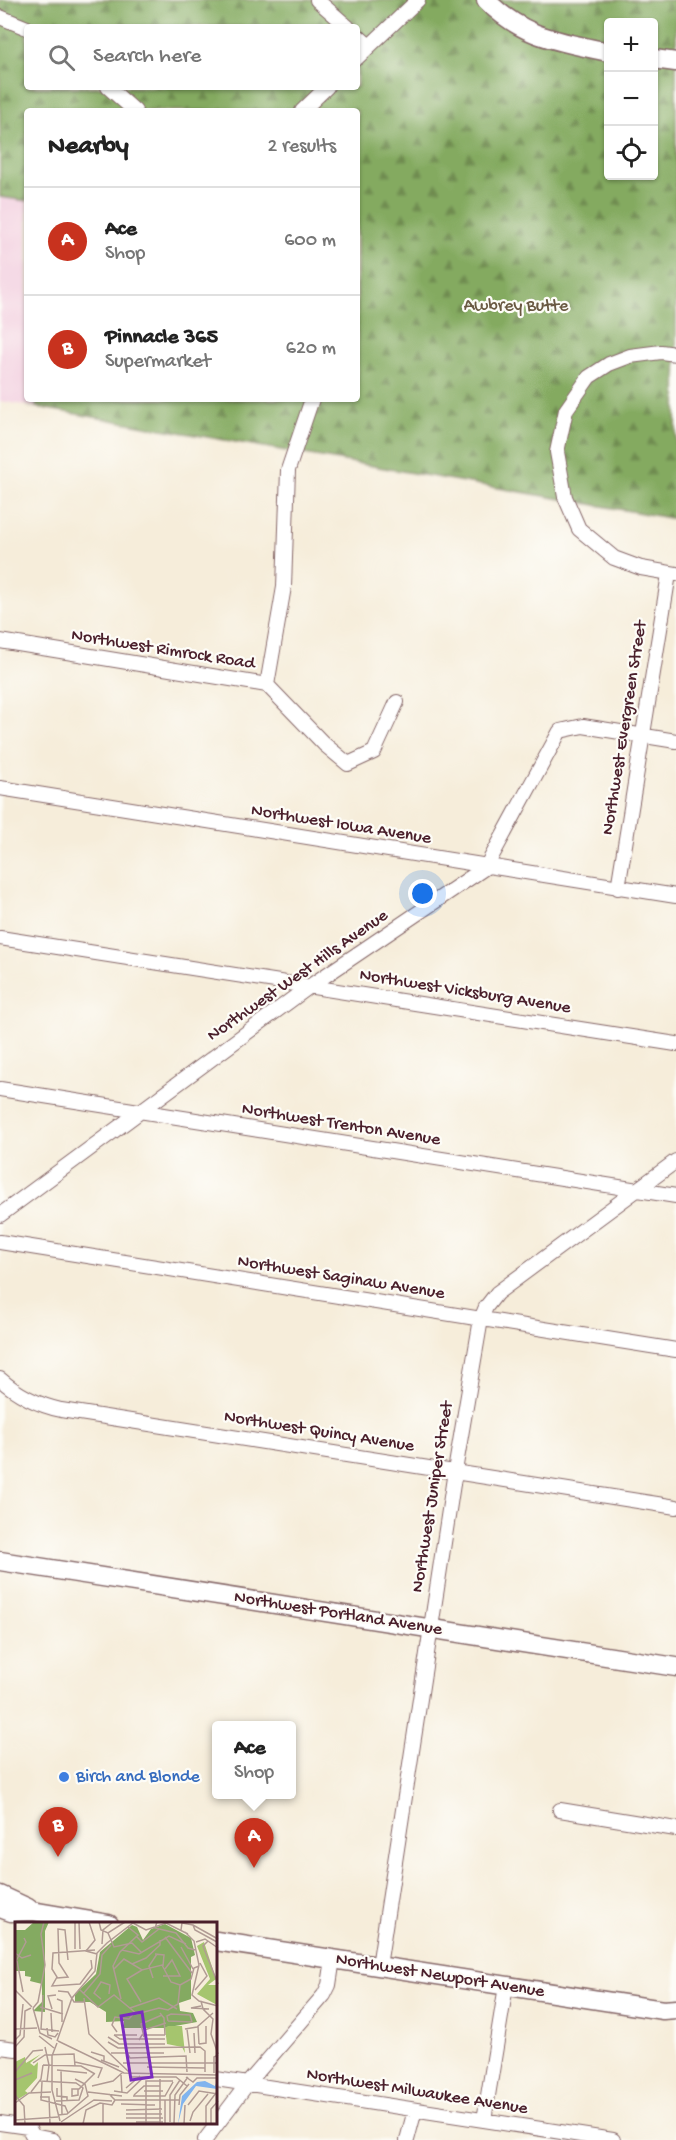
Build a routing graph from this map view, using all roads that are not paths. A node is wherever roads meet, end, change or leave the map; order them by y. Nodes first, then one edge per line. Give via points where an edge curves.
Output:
1 (317, 0) edge
2 (418, 0) edge
3 (486, 0) edge
4 (0, 16) edge
5 (345, 24) edge
6 (24, 27) edge
7 (360, 38) edge
8 (369, 46) junction
9 (604, 51) edge
10 (360, 55) edge
11 (658, 59) edge
12 (676, 62) edge
13 (111, 90) edge
14 (324, 90) edge
15 (132, 108) edge
16 (305, 108) edge
17 (676, 354) edge
18 (311, 402) edge
19 (673, 574) edge
20 (0, 641) edge
21 (267, 685) junction
22 (397, 702) dead end
23 (642, 736) junction
24 (676, 741) edge
25 (0, 788) edge
26 (486, 867) junction
27 (618, 888) junction
28 (676, 896) edge
29 (0, 938) edge
30 (310, 986) junction
31 (676, 1044) edge
32 (0, 1089) edge
33 (142, 1112) junction
34 (676, 1161) edge
35 (638, 1190) junction
36 (676, 1196) edge
37 (0, 1215) edge
38 (0, 1242) edge
39 (482, 1319) junction
40 (676, 1350) edge
41 (0, 1379) edge
42 (455, 1472) junction
43 (676, 1507) edge
44 (0, 1561) edge
45 (431, 1628) junction
46 (676, 1667) edge
47 (560, 1810) dead end
48 (676, 1829) edge
49 (0, 1895) edge
50 (0, 1908) edge
51 (32, 1911) junction
52 (97, 1922) edge
53 (218, 1941) edge
54 (333, 1959) junction
55 (380, 1966) junction
56 (506, 1986) junction
57 (672, 2012) edge
58 (0, 2047) edge
59 (15, 2049) edge
60 (218, 2079) edge
61 (248, 2083) junction
62 (415, 2110) junction
63 (484, 2120) junction
64 (0, 2123) edge
65 (218, 2123) edge
66 (15, 2125) edge
67 (216, 2125) edge
68 (28, 2126) edge
69 (52, 2140) edge
70 (205, 2140) edge
71 (407, 2140) edge
72 (613, 2140) edge

1 - 5 street
2 - 8 street
3 - 9 street via 502,16 529,32
4 - 6 street
7 - 8 street
8 - 10 street
11 - 12 street
13 - 15 street
14 - 16 street
17 - 19 street via 630,356 589,377 566,410 556,452 564,497 579,529 614,558
18 - 21 street via 288,470 284,587
19 - 23 street, Northwest Evergreen Street
20 - 21 street, Northwest Rimrock Road
21 - 22 street, Northwest Rimrock Road via 348,764 374,752
23 - 24 street, Northwest West Hills Avenue
23 - 26 street, Northwest West Hills Avenue via 584,726 560,731
23 - 27 street, Northwest Evergreen Street
25 - 26 street, Northwest Iowa Avenue
26 - 27 street, Northwest Iowa Avenue
26 - 30 street, Northwest West Hills Avenue
27 - 28 street, Northwest Iowa Avenue
29 - 30 street, Northwest Vicksburg Avenue
30 - 31 street, Northwest Vicksburg Avenue
30 - 33 street, Northwest West Hills Avenue
32 - 33 street, Northwest Trenton Avenue
33 - 35 street, Northwest Trenton Avenue
33 - 37 street, Northwest West Hills Avenue
34 - 35 street, Northwest Juniper Street
35 - 36 street, Northwest Trenton Avenue
35 - 39 street, Northwest Juniper Street via 497,1293
38 - 39 street, Northwest Saginaw Avenue
39 - 40 street, Northwest Saginaw Avenue
39 - 42 street, Northwest Juniper Street
41 - 42 street, Northwest Quincy Avenue via 46,1407
42 - 43 street, Northwest Quincy Avenue
42 - 45 street, Northwest Juniper Street
44 - 45 street, Northwest Portland Avenue
45 - 46 street, Northwest Portland Avenue
45 - 55 street, Northwest Juniper Street
47 - 48 street
49 - 51 street
50 - 51 street
51 - 52 street
53 - 54 street, Northwest Newport Avenue
54 - 55 street, Northwest Newport Avenue
54 - 61 street via 324,1995
55 - 56 street, Northwest Newport Avenue
56 - 57 street, Northwest Newport Avenue
56 - 63 street
58 - 59 street
60 - 61 street, Northwest Milwaukee Avenue
61 - 62 street, Northwest Milwaukee Avenue
61 - 65 street
62 - 63 street, Northwest Milwaukee Avenue
62 - 71 street
63 - 72 street, Northwest Milwaukee Avenue
64 - 66 street
67 - 70 street
68 - 69 street via 33,2136

